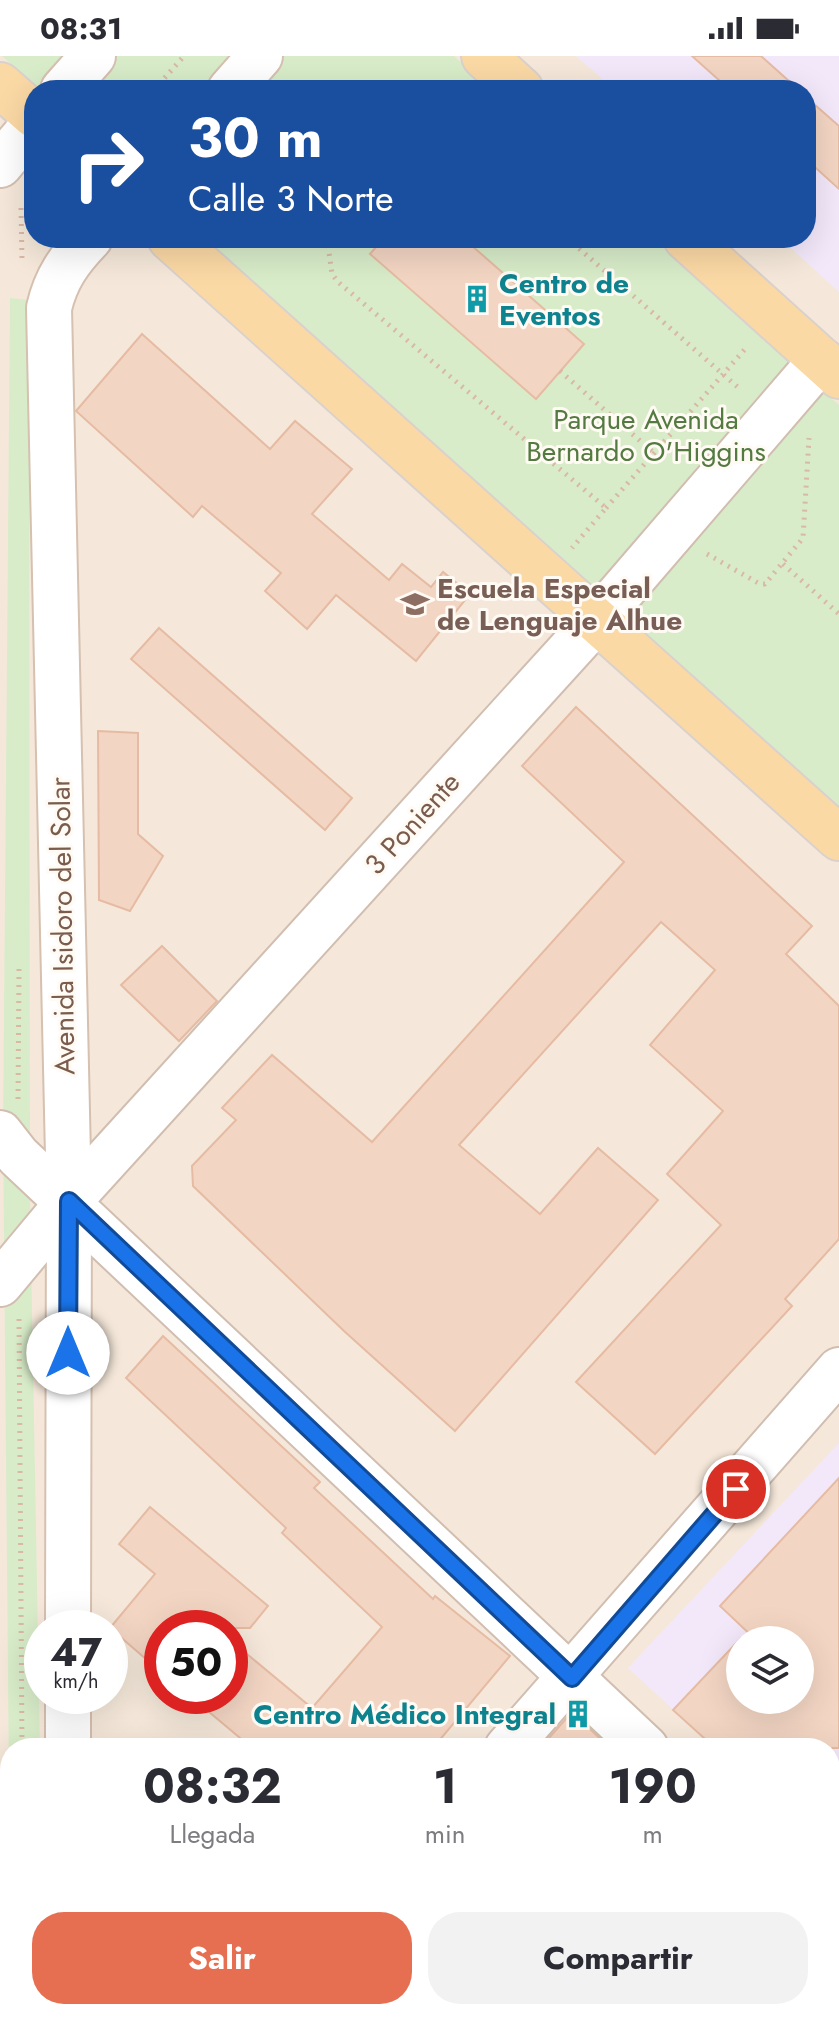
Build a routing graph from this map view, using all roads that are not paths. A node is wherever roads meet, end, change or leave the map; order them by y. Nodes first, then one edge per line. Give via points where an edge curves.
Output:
1 (93, 56) edge
2 (260, 56) edge
3 (484, 56) edge
4 (72, 80) edge
5 (239, 80) edge
6 (510, 80) edge
7 (0, 85) edge
8 (24, 106) edge
9 (24, 136) edge
10 (0, 165) edge
11 (81, 248) edge
12 (181, 248) edge
13 (697, 248) edge
14 (830, 368) edge
15 (598, 619) junction
16 (839, 838) edge
17 (0, 1133) edge
18 (69, 1201) junction
19 (9, 1273) edge
20 (839, 1370) edge
21 (68, 1610) edge
22 (572, 1678) junction
23 (68, 1714) edge
24 (68, 1738) edge
25 (516, 1738) edge
26 (635, 1738) edge

1 - 4 street
2 - 5 street
3 - 6 main road
7 - 8 main road
9 - 10 street
11 - 18 street, Avenida Isidoro del Solar via 54,285 49,308
12 - 15 main road
13 - 14 main road
14 - 15 street, 3 Poniente via 782,405
15 - 16 main road
15 - 18 street, 3 Poniente
17 - 18 street
18 - 19 street, 3 Poniente
18 - 21 street, Avenida Isidoro del Solar
18 - 22 street
20 - 22 street
22 - 25 street
22 - 26 street
23 - 24 street

